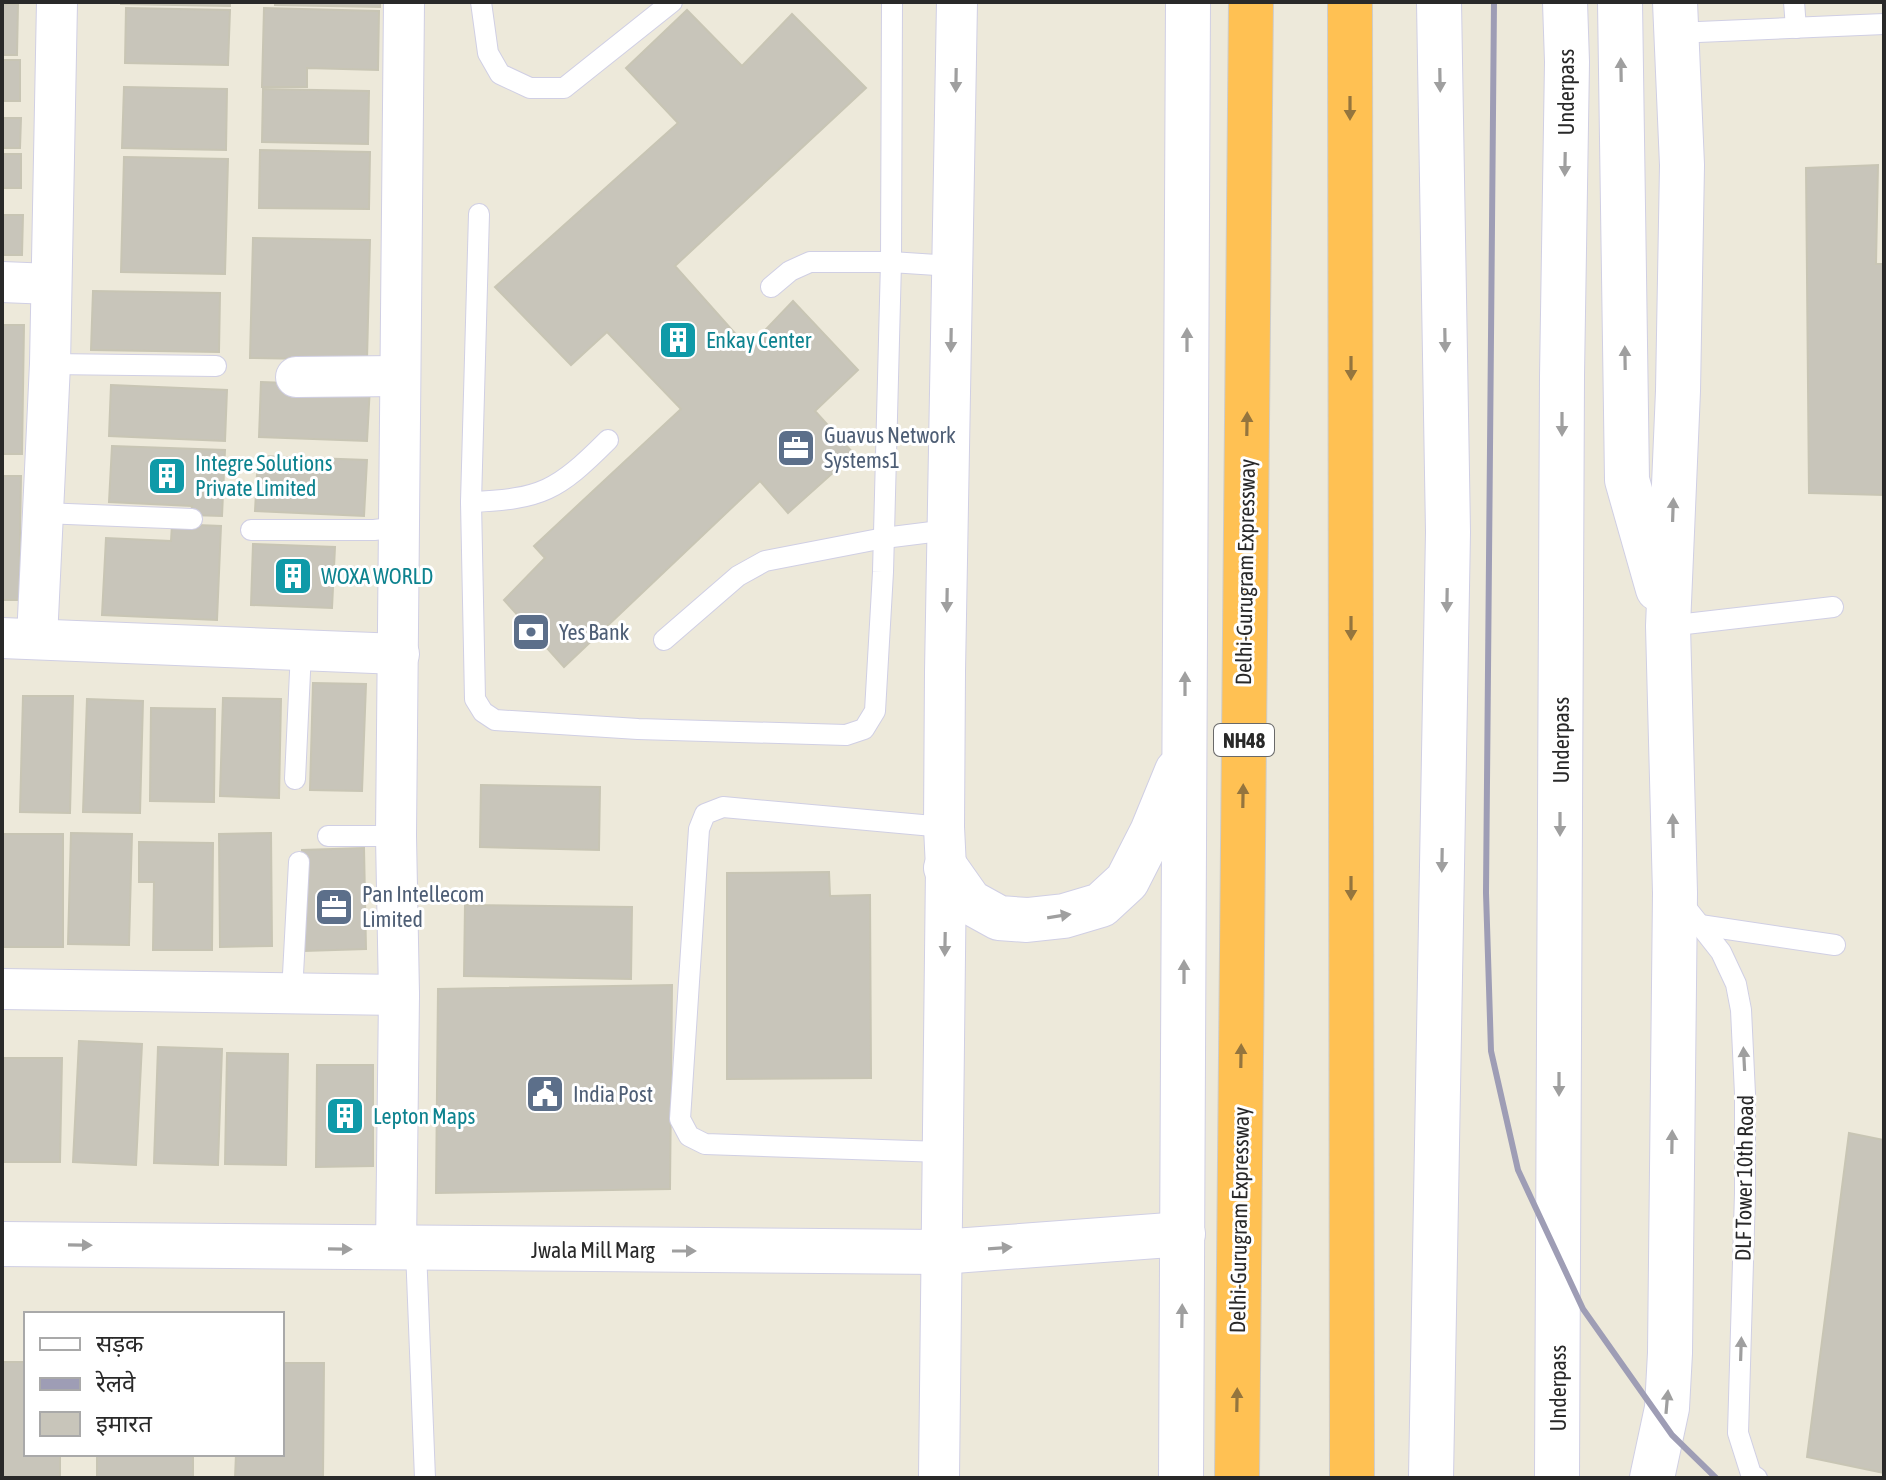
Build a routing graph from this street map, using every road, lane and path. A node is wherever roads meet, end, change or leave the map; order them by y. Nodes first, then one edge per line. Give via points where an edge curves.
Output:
1 (57, 2) edge
2 (404, 2) edge
3 (481, 2) edge
4 (672, 2) edge
5 (892, 2) edge
6 (957, 2) edge
7 (1188, 2) edge
8 (1251, 2) edge
9 (1350, 2) edge
10 (1439, 2) edge
11 (1565, 2) edge
12 (1620, 2) edge
13 (1794, 2) edge
14 (1675, 18) edge
15 (1884, 24) edge
16 (1796, 28) junction
17 (479, 214) dead end
18 (891, 262) junction
19 (952, 266) junction
20 (2, 282) edge
21 (51, 284) junction
22 (771, 287) dead end
23 (50, 364) junction
24 (216, 366) dead end
25 (399, 376) junction
26 (296, 377) dead end
27 (608, 440) dead end
28 (471, 502) junction
29 (43, 513) junction
30 (192, 519) dead end
31 (400, 527) junction
32 (251, 530) dead end
33 (948, 530) junction
34 (884, 538) junction
35 (1833, 607) dead end
36 (1668, 626) junction
37 (20, 639) edge
38 (664, 640) dead end
39 (301, 651) junction
40 (399, 654) junction
41 (1185, 751) junction
42 (295, 779) dead end
43 (328, 836) dead end
44 (396, 836) junction
45 (945, 848) junction
46 (299, 862) dead end
47 (1688, 909) junction
48 (1835, 945) dead end
49 (2, 989) edge
50 (292, 993) junction
51 (399, 995) junction
52 (942, 1152) junction
53 (1183, 1234) junction
54 (2, 1244) edge
55 (406, 1250) junction
56 (940, 1252) junction
57 (425, 1478) edge
58 (939, 1478) edge
59 (1181, 1478) edge
60 (1237, 1478) edge
61 (1352, 1478) edge
62 (1431, 1478) edge
63 (1557, 1478) edge
64 (1652, 1478) edge
65 (1757, 1478) edge

1 - 21 street
2 - 25 street
3 - 4 lane via 488,53 500,74 530,88 564,88
5 - 18 lane
6 -> 19 street
41 -> 7 main road
60 -> 8 highway, Delhi-Gurugram Expressway / NH48
9 -> 61 highway
10 -> 62 main road via 1448,532
11 -> 63 main road, Underpass
36 -> 12 main road via 1627,480
13 - 16 lane
14 - 16 lane
36 -> 14 main road via 1682,165
15 - 16 lane
17 - 28 lane
18 - 19 lane
18 - 22 lane via 810,262
18 - 34 lane
19 -> 33 street
20 - 21 street
21 - 23 street
23 - 24 lane
23 - 29 street
25 - 26 street
25 - 31 street
27 - 28 lane via 551,489 518,500
28 - 34 lane via 475,699 495,720 846,735 864,729 875,711
29 - 30 lane
29 - 37 street
31 - 32 lane
31 - 40 street
33 - 34 lane
33 -> 45 street
34 - 38 lane via 765,561 738,576
35 - 36 lane
47 -> 36 main road
37 - 39 street
39 - 40 street
39 - 42 lane
40 - 44 street
45 -> 41 main road via 970,902 999,918 1064,916 1101,905 1127,881
53 -> 41 main road
43 - 44 lane
44 - 51 street
45 -> 52 street
45 - 52 lane via 723,807 705,814 699,829 680,1119 689,1136 705,1144
46 - 50 lane
47 - 48 lane
64 -> 47 main road via 1667,1408
65 -> 47 lane, DLF Tower 10th Road via 1738,1433 1745,1193 1741,1010 1721,952
49 - 50 street
50 - 51 street
51 - 55 street
52 - 56 street
56 -> 53 main road, Jwala Mill Marg
59 -> 53 main road
54 -> 55 main road, Jwala Mill Marg
55 -> 56 main road, Jwala Mill Marg
55 - 57 lane
56 - 58 street

